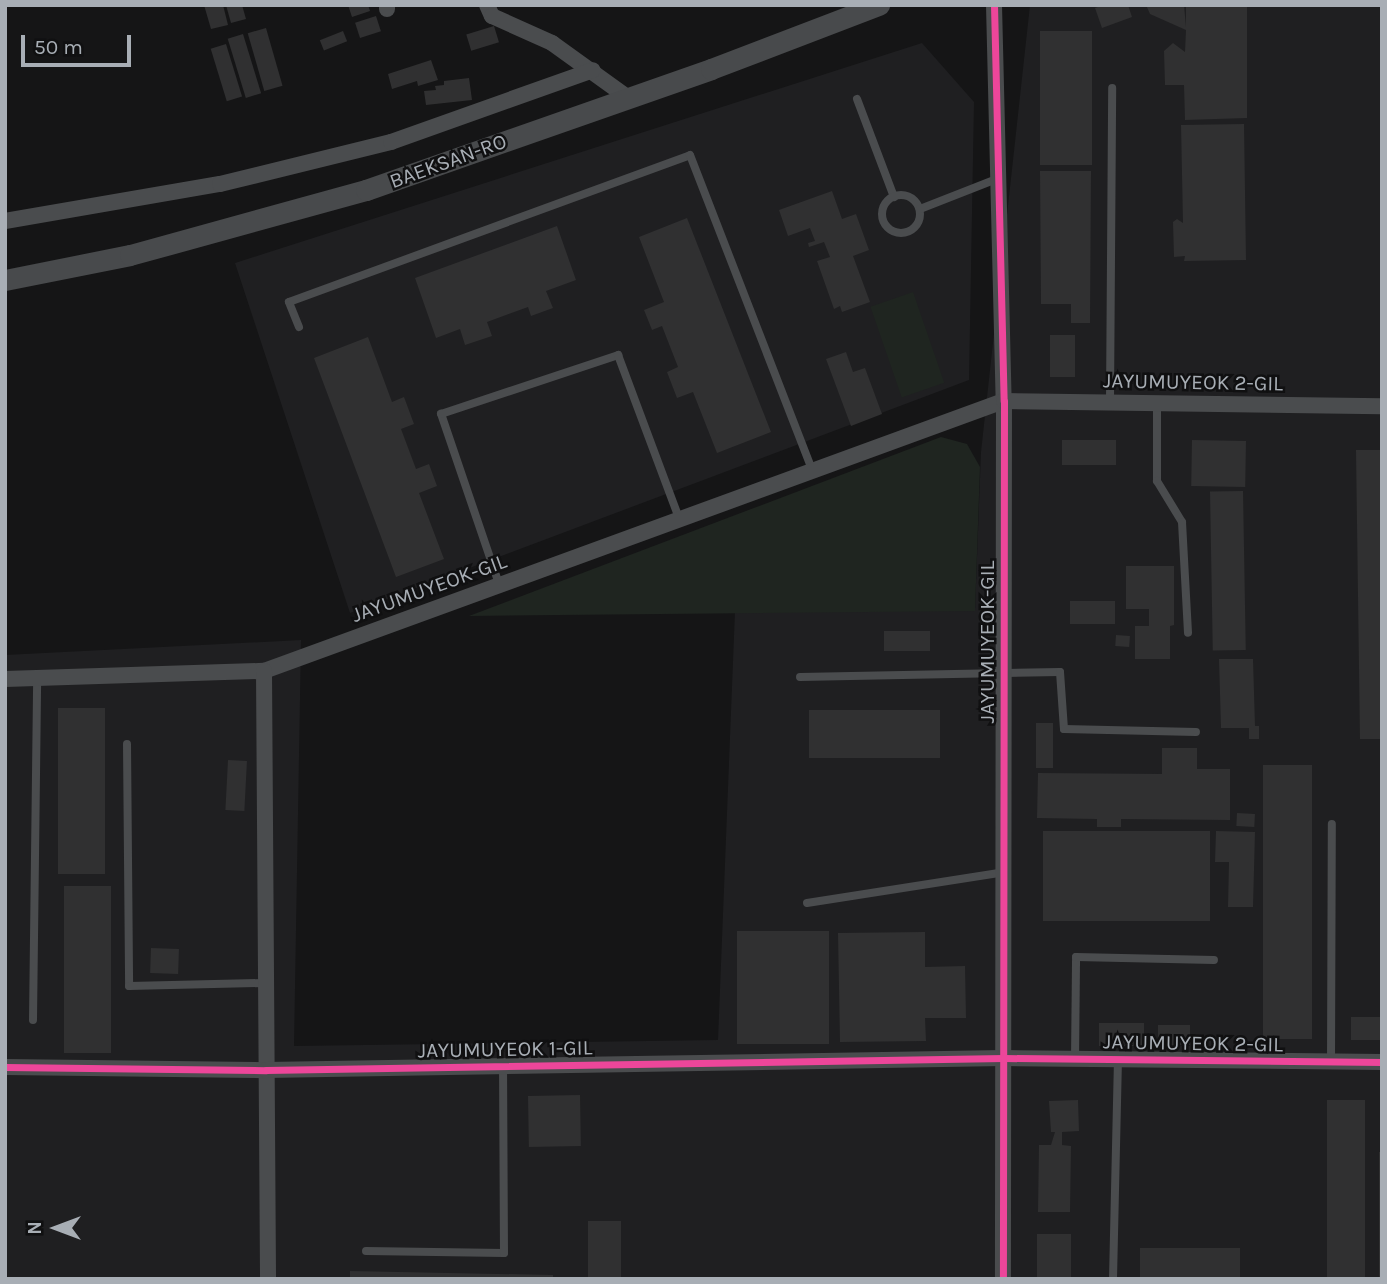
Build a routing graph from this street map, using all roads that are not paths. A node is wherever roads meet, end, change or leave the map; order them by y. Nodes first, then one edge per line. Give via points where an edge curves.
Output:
1 (487, 5) edge
2 (879, 5) edge
3 (994, 5) edge
4 (846, 11) edge
5 (593, 71) junction
6 (1112, 88) dead end
7 (627, 97) junction
8 (857, 99) dead end
9 (999, 178) junction
10 (894, 197) junction
11 (920, 209) junction
12 (5, 221) edge
13 (5, 279) edge
14 (299, 327) dead end
15 (1004, 401) junction
16 (1110, 401) junction
17 (1157, 401) junction
18 (1382, 406) edge
19 (812, 470) junction
20 (679, 518) junction
21 (499, 584) junction
22 (1188, 633) dead end
23 (264, 671) junction
24 (1004, 671) junction
25 (800, 677) dead end
26 (37, 678) junction
27 (5, 679) edge
28 (1196, 732) dead end
29 (127, 744) dead end
30 (1332, 824) dead end
31 (1004, 872) junction
32 (807, 903) dead end
33 (1214, 960) dead end
34 (265, 983) junction
35 (33, 1020) dead end
36 (1004, 1058) junction
37 (1075, 1059) junction
38 (1118, 1059) junction
39 (1331, 1062) junction
40 (1382, 1062) edge
41 (503, 1066) junction
42 (5, 1067) edge
43 (266, 1070) junction
44 (366, 1251) dead end
45 (268, 1279) edge
46 (1003, 1279) edge
47 (1113, 1279) edge

1 - 5 street via 492,16 552,43
2 - 4 main road, BAEKSAN-RO
3 - 9 street, JAYUMUYEOK-GIL
4 - 7 main road, BAEKSAN-RO
5 - 7 street
5 - 12 street via 391,142 220,184
6 - 16 lane
7 - 13 main road, BAEKSAN-RO via 366,190 130,255
8 - 10 lane
9 - 11 lane
9 - 15 street, JAYUMUYEOK-GIL
10 - 11 lane via 906,196
10 - 11 lane via 884,205 882,218 894,232 912,231
14 - 19 lane via 289,302 690,155
15 - 16 street, JAYUMUYEOK 2-GIL
15 - 19 street, JAYUMUYEOK-GIL
15 - 24 street, JAYUMUYEOK-GIL
16 - 17 street, JAYUMUYEOK 2-GIL
17 - 18 street, JAYUMUYEOK 2-GIL
17 - 22 lane via 1157,481 1182,522
19 - 20 street, JAYUMUYEOK-GIL
20 - 21 street, JAYUMUYEOK-GIL
20 - 21 lane via 618,355 441,414
21 - 23 street, JAYUMUYEOK-GIL
23 - 26 street, JAYUMUYEOK-GIL
23 - 34 street
24 - 25 lane
24 - 28 lane via 1060,672 1064,729
24 - 31 street, JAYUMUYEOK-GIL
26 - 27 street, JAYUMUYEOK-GIL
26 - 35 lane
29 - 34 lane via 130,986
30 - 39 lane
31 - 32 lane
31 - 36 street, JAYUMUYEOK-GIL
33 - 37 lane via 1076,957
34 - 43 street
36 - 37 street, JAYUMUYEOK 2-GIL
36 - 41 street, JAYUMUYEOK 1-GIL
36 - 46 street, JAYUMUYEOK-GIL
37 - 38 street, JAYUMUYEOK 2-GIL
38 - 39 street, JAYUMUYEOK 2-GIL
38 - 47 lane
39 - 40 street, JAYUMUYEOK 2-GIL
41 - 43 street, JAYUMUYEOK 1-GIL
41 - 44 lane via 504,1253
42 - 43 street, JAYUMUYEOK 1-GIL
43 - 45 street

